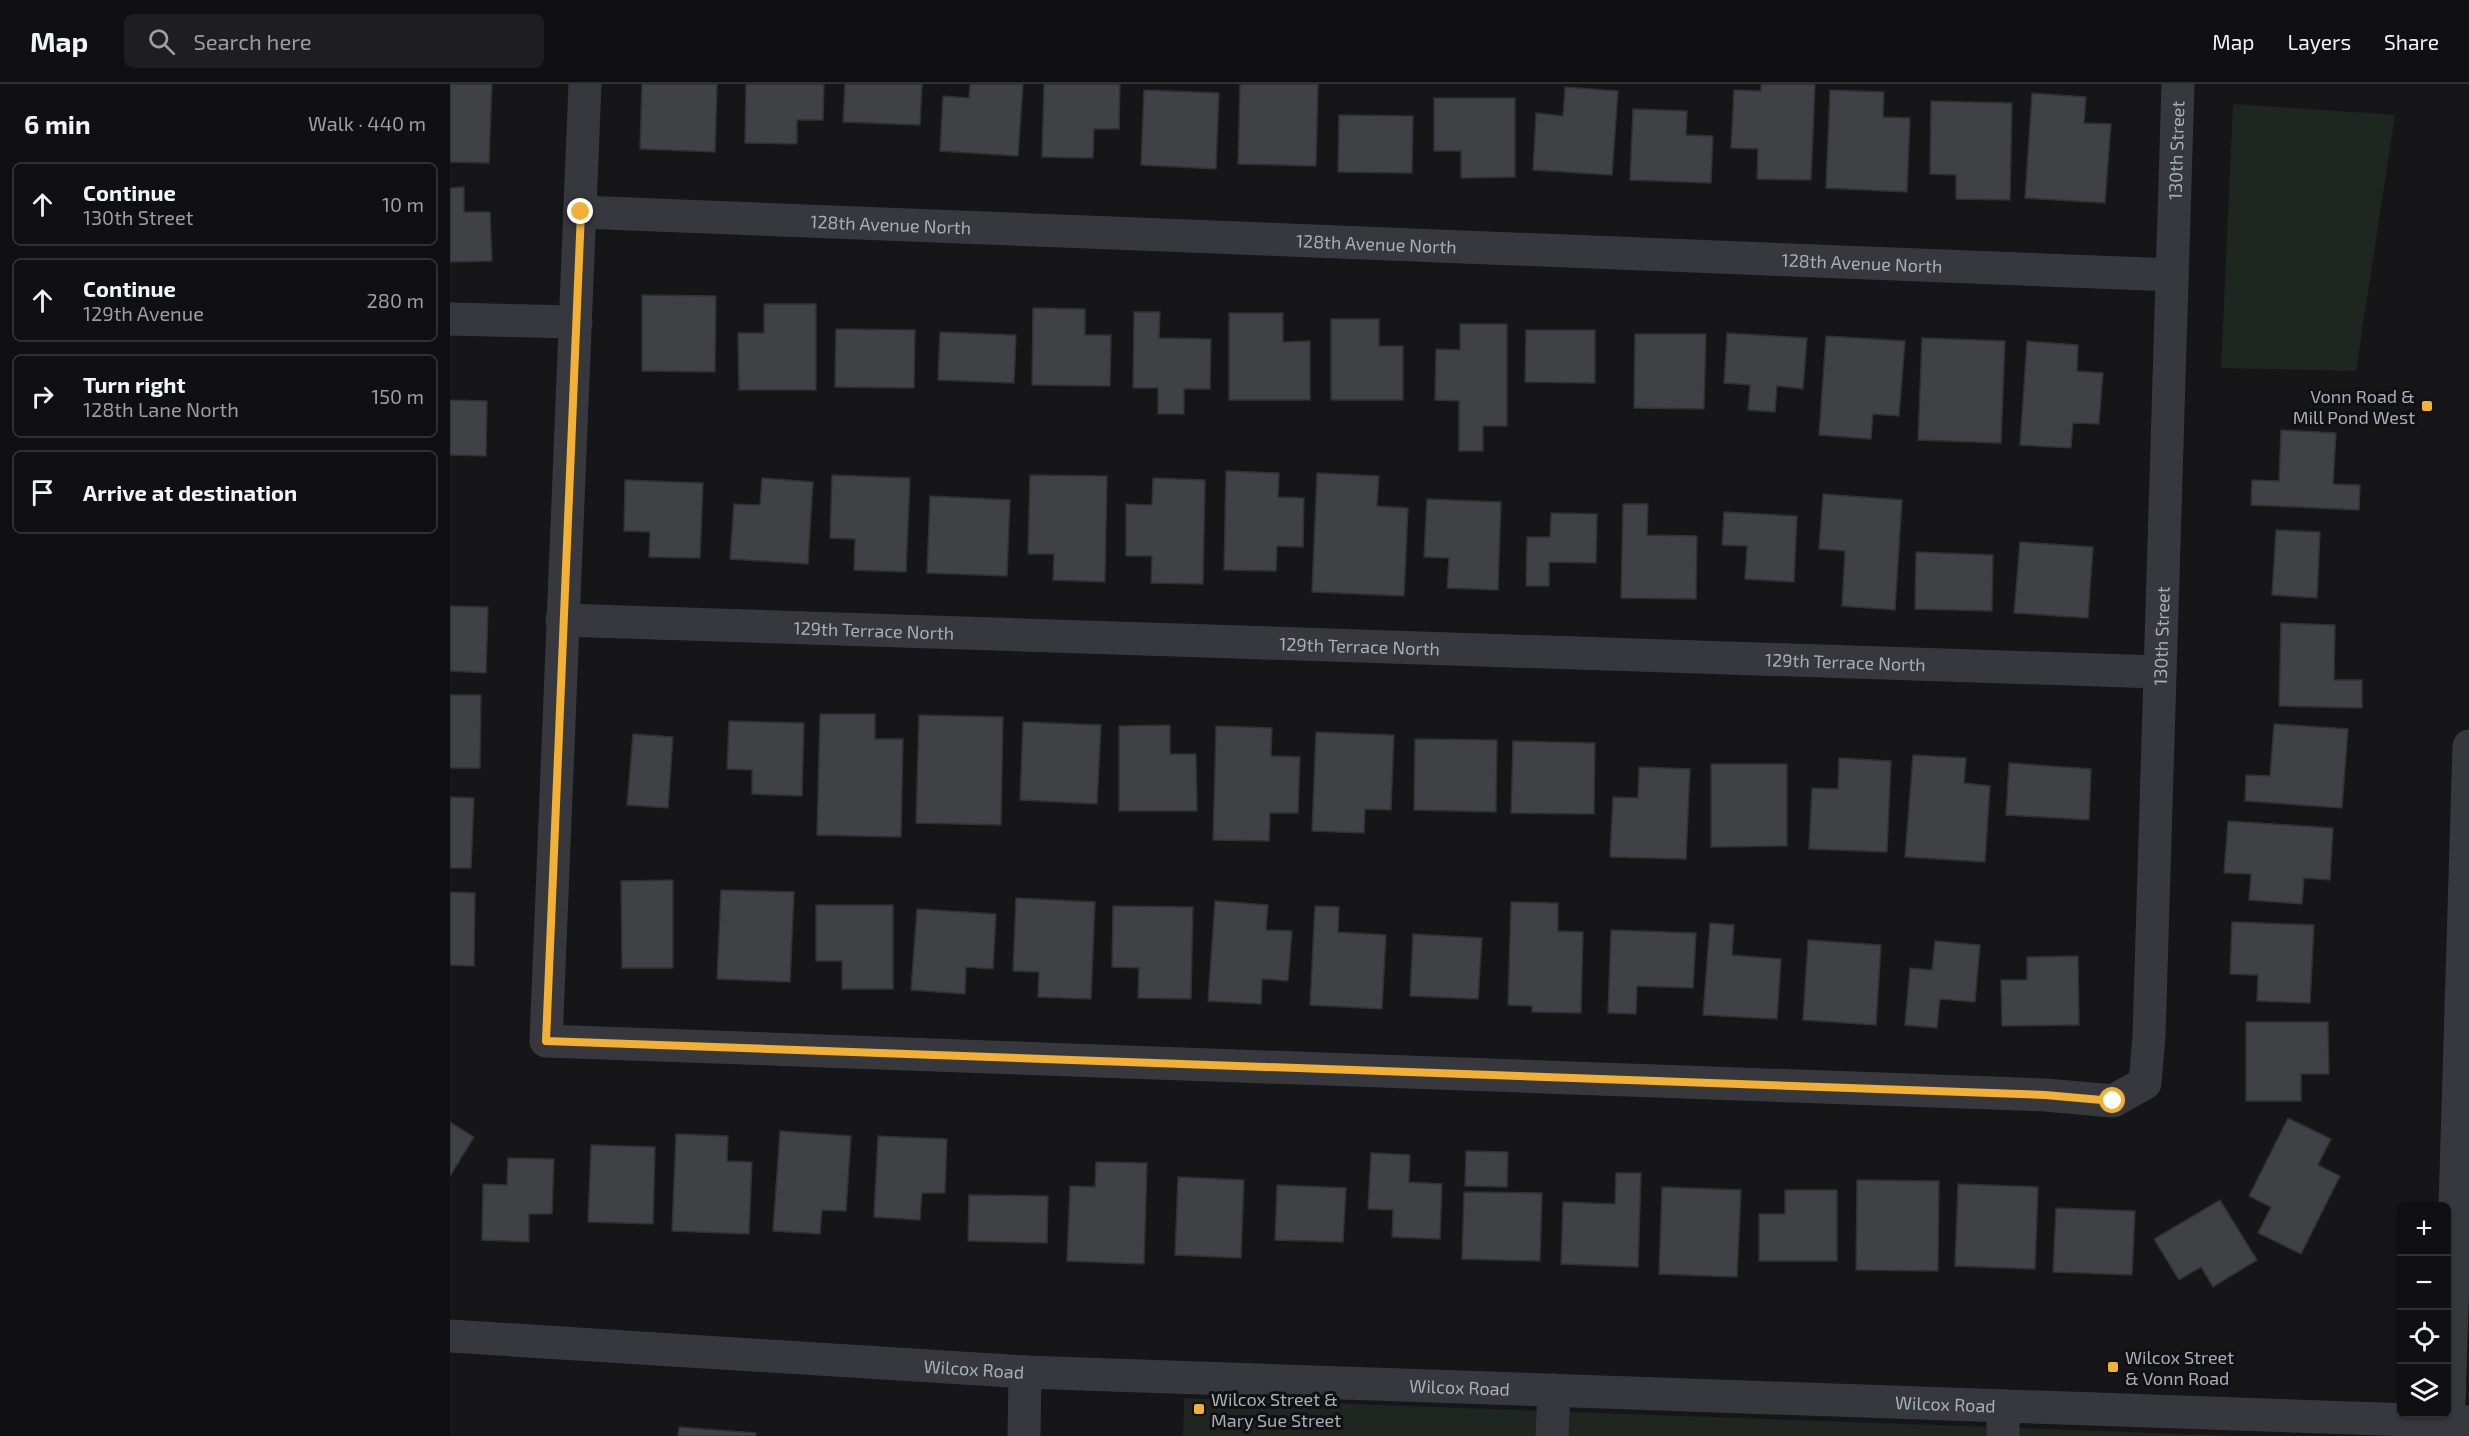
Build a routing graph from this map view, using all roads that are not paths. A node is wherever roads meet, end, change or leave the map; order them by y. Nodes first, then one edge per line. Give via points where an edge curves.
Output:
1 (585, 84) edge
2 (2178, 84) edge
3 (581, 212) junction
4 (2172, 275) junction
5 (450, 320) edge
6 (576, 322) junction
7 (562, 620) junction
8 (2159, 672) junction
9 (2469, 746) edge
10 (2468, 825) edge
11 (450, 1336) edge
12 (1025, 1372) junction
13 (1554, 1390) junction
14 (2003, 1421) edge
15 (2455, 1427) edge
16 (1024, 1436) edge
17 (1552, 1436) edge

1 - 3 street
2 - 4 street, 130th Street
3 - 4 street, 128th Avenue North
3 - 6 street
4 - 8 street, 130th Street
5 - 6 street
6 - 7 street
7 - 8 street, 129th Terrace North
7 - 8 street, 130th Street via 546,1041 2045,1095 2113,1101 2145,1083
9 - 10 street
10 - 15 street
11 - 12 street, Wilcox Road
12 - 13 street, Wilcox Road
12 - 16 street
13 - 14 street, Wilcox Road
13 - 17 street
14 - 15 street, Wilcox Road

